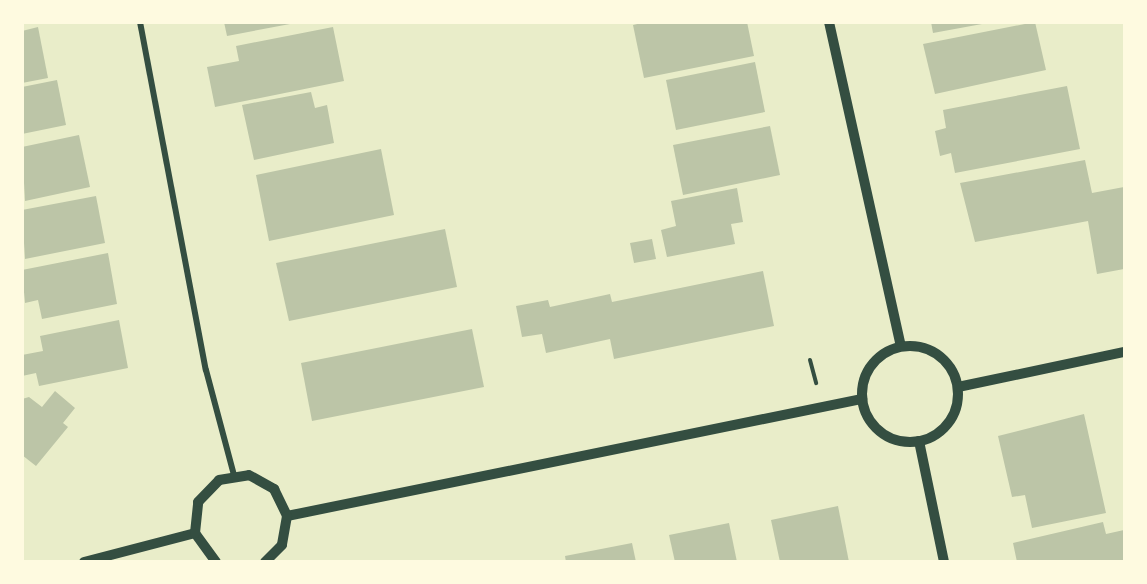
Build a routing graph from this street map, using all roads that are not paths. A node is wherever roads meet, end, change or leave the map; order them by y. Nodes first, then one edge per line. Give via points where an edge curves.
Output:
1 (140, 22) edge
2 (829, 22) edge
3 (901, 346) junction
4 (1125, 352) edge
5 (958, 387) junction
6 (862, 399) junction
7 (920, 441) junction
8 (234, 475) junction
9 (287, 516) junction
10 (195, 533) junction
11 (84, 561) edge
12 (216, 561) edge
13 (265, 561) edge
14 (944, 561) edge

1 - 8 street via 206,370
2 - 3 street
3 - 5 street via 924,348 944,359
3 - 6 street via 876,359
4 - 5 street
5 - 7 street via 953,416 933,436
6 - 7 street via 872,421 889,436
6 - 9 street
7 - 14 street
8 - 9 street via 249,475 274,489
8 - 10 street via 206,489 194,517
9 - 13 street via 282,545
10 - 11 street
10 - 12 street

